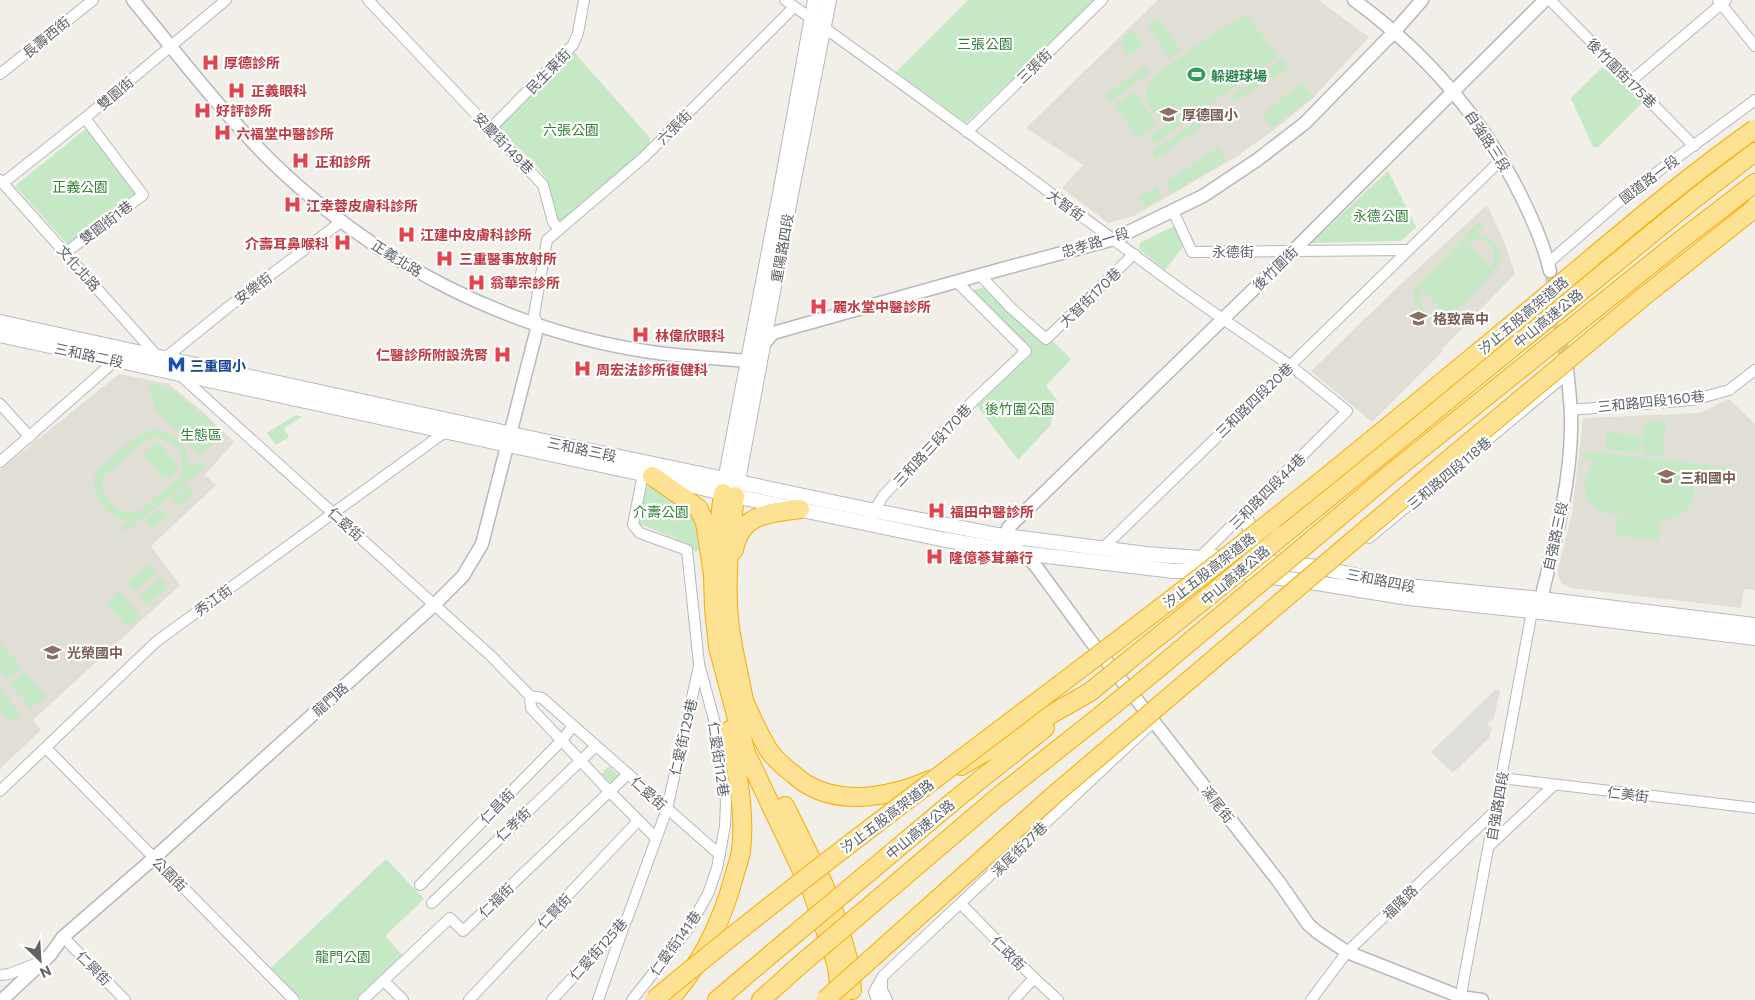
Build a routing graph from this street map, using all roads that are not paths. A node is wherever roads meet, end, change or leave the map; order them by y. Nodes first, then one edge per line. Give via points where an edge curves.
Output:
1 (93, 0) edge
2 (133, 0) edge
3 (226, 0) edge
4 (368, 0) edge
5 (584, 0) edge
6 (785, 0) edge
7 (815, 0) edge
8 (830, 0) edge
9 (1102, 0) edge
10 (1354, 0) edge
11 (1422, 0) edge
12 (1545, 0) edge
13 (1550, 0) edge
14 (1722, 1) edge
15 (794, 7) junction
16 (812, 20) junction
17 (825, 29) junction
18 (1394, 32) junction
19 (171, 46) junction
20 (1755, 46) edge
21 (0, 74) edge
22 (1631, 81) junction
23 (1454, 92) junction
24 (1755, 100) edge
25 (85, 118) junction
26 (490, 129) junction
27 (1755, 129) edge
28 (967, 132) junction
29 (1694, 146) junction
30 (1755, 152) edge
31 (1502, 159) junction
32 (1, 182) edge
33 (1755, 183) edge
34 (1755, 208) edge
35 (1174, 212) junction
36 (342, 221) junction
37 (559, 229) junction
38 (1114, 239) junction
39 (1408, 250) junction
40 (1293, 251) junction
41 (65, 253) junction
42 (1134, 254) junction
43 (1549, 267) joint
44 (980, 275) junction
45 (956, 282) junction
46 (1223, 319) junction
47 (0, 322) edge
48 (538, 325) junction
49 (0, 335) edge
50 (765, 342) junction
51 (112, 353) junction
52 (161, 357) junction
53 (749, 361) junction
54 (1289, 366) junction
55 (1755, 370) edge
56 (1567, 372) joint
57 (178, 373) junction
58 (0, 404) edge
59 (1570, 410) junction
60 (1347, 411) joint
61 (445, 432) junction
62 (30, 437) junction
63 (509, 440) junction
64 (0, 462) edge
65 (647, 475) junction
66 (730, 488) junction
67 (800, 509) junction
68 (875, 511) junction
69 (333, 512) junction
70 (1244, 514) junction
71 (868, 524) junction
72 (1007, 536) junction
73 (1102, 549) junction
74 (1022, 554) junction
75 (1200, 558) junction
76 (1263, 562) junction
77 (1330, 570) junction
78 (1186, 571) junction
79 (713, 575) junction
80 (728, 598) junction
81 (434, 605) junction
82 (1536, 605) junction
83 (1755, 625) edge
84 (1755, 638) edge
85 (718, 648) junction
86 (699, 664) junction
87 (1090, 692) junction
88 (530, 696) junction
89 (744, 701) junction
90 (1153, 721) junction
91 (573, 726) junction
92 (562, 740) junction
93 (596, 746) junction
94 (46, 748) junction
95 (581, 760) junction
96 (628, 774) junction
97 (1501, 778) junction
98 (1554, 785) junction
99 (0, 791) edge
100 (610, 792) junction
101 (1755, 808) edge
102 (667, 809) junction
103 (1496, 811) junction
104 (638, 821) junction
105 (656, 838) junction
106 (1490, 845) junction
107 (720, 855) junction
108 (154, 858) junction
109 (420, 885) dead end
110 (432, 903) dead end
111 (961, 904) junction
112 (626, 919) junction
113 (63, 937) junction
114 (1347, 952) junction
115 (41, 962) junction
116 (0, 975) edge
117 (883, 976) junction
118 (1034, 978) junction
119 (384, 981) junction
120 (1460, 998) edge
121 (2, 1000) edge
122 (125, 1000) edge
123 (294, 1000) edge
124 (363, 1000) edge
125 (403, 1000) edge
126 (469, 1000) edge
127 (552, 1000) edge
128 (598, 1000) edge
129 (632, 1000) edge
130 (654, 1000) edge
131 (669, 1000) edge
132 (717, 1000) edge
133 (761, 1000) edge
134 (825, 1000) edge
135 (841, 1000) edge
136 (853, 1000) edge
137 (878, 1000) edge
138 (887, 1000) edge
139 (1014, 1000) edge
140 (1058, 1000) edge
141 (1311, 1000) edge
142 (1482, 1000) edge

1 - 21 street, 長壽西街
2 - 19 street, 正義北路
3 - 19 street, 雙園街
4 - 26 street, 安慶街149巷
5 - 26 street, 民生東街 via 573,45
6 - 15 street, 大智街
7 - 16 main road, 重陽路四段
8 - 17 main road, 重陽路四段
9 - 28 street, 三張街
10 - 18 street, 自強路三段
11 - 18 street, 忠孝路一段
12 - 23 street, 後竹圍街
13 - 22 street, 後竹圍街175巷
14 - 20 street
14 - 22 street
15 - 16 street, 大智街
15 - 37 street, 六張街 via 643,158
16 - 17 street, 大智街
16 - 53 main road, 重陽路四段
17 - 28 street, 大智街
17 - 50 main road, 重陽路四段
18 - 23 street, 自強路三段
18 - 35 street, 忠孝路一段 via 1305,124 1249,166
19 - 25 street, 雙園街
19 - 36 street, 正義北路 via 272,161
22 - 29 street, 後竹圍街175巷
23 - 31 street, 自強路三段
23 - 40 street, 後竹圍街
24 - 29 street, 國道路一段
25 - 32 street, 雙園街
25 - 41 street, 雙園街1巷 via 142,195
26 - 37 street, 安慶街149巷 via 543,185 553,222
27 - 130 highway, 汐止五股高架道路, bridge via 1624,231 1246,541 849,844
28 - 38 street, 大智街
29 - 43 street, 國道路一段 via 1629,193
30 - 87 highway, 中山高速公路, bridge via 1694,198
31 - 39 street, 三和路四段20巷
31 - 43 street, 自強路三段 via 1531,217
32 - 41 street, 文化北路
33 - 133 highway, 中山高速公路, bridge via 1390,474 1155,671 994,800
34 - 134 highway, bridge via 1643,297 1054,795
35 - 38 street, 忠孝路一段
35 - 40 street, 永德街 via 1192,252
36 - 48 street, 正義北路 via 437,283 482,305
36 - 52 street, 安樂街
37 - 48 street, 六張街 via 547,240 534,315
38 - 42 street, 大智街
38 - 44 street, 忠孝路一段
39 - 40 street, 永德街
39 - 54 street, 三和路四段20巷
40 - 46 street, 後竹圍街
41 - 52 street, 文化北路
42 - 44 street, 大智街170巷 via 1046,339
42 - 46 street, 大智街
44 - 45 street, 忠孝路一段
45 - 50 street, 忠孝路一段 via 773,333
45 - 68 street, 三和路三段170巷 via 1026,351 970,404 883,496
46 - 54 street, 大智街
46 - 72 street, 後竹圍街 via 1008,528
47 - 51 main road, 三和路二段
48 - 53 street, 正義北路 via 650,352
48 - 63 street, 龍門路
49 - 51 main road, 三和路二段
50 - 53 street, 忠孝路一段
50 - 66 main road, 重陽路四段
51 - 52 main road, 三和路二段
51 - 57 main road, 三和路二段
51 - 62 street via 108,367
52 - 57 street, 仁愛街
52 - 63 main road, 三和路三段
53 - 66 main road, 重陽路四段
54 - 60 street, 大智街
54 - 73 street, 三和路四段20巷
55 - 59 street, 三和路四段160巷 via 1728,390 1693,400
56 - 59 street, 自強路三段
56 - 77 street, 三和路四段118巷
57 - 61 main road, 三和路三段
57 - 69 street, 仁愛街
58 - 62 street
59 - 82 street, 自強路三段 via 1571,431 1561,518
60 - 70 street, 三和路四段44巷
61 - 63 main road, 三和路三段
61 - 69 street, 秀江街
62 - 64 street
63 - 65 main road, 三和路三段
63 - 66 main road, 三和路三段
63 - 81 street, 龍門路 via 482,544 463,576
65 - 66 main road, 三和路三段
65 - 79 highway via 698,508 705,522
65 - 86 street via 633,525 640,533 687,550
66 - 67 main road, 三和路三段
66 - 68 main road, 三和路三段
66 - 79 highway
66 - 80 highway
67 - 71 main road, 三和路三段
67 - 80 highway via 763,514 749,521 734,547
68 - 71 street, 三和路三段170巷
68 - 72 main road, 三和路三段
69 - 81 street, 仁愛街
69 - 94 street, 秀江街 via 157,641
70 - 75 street, 三和路四段44巷
70 - 76 main road
71 - 74 main road, 三和路三段
72 - 73 main road, 三和路四段
72 - 74 street, 溪尾街
73 - 75 main road, 三和路四段
74 - 78 main road, 三和路四段
74 - 90 street, 溪尾街 via 1035,565
75 - 76 main road, 三和路四段
75 - 78 street, 三和路四段44巷
76 - 77 main road, 三和路四段
77 - 82 main road, 三和路四段 via 1397,585
78 - 82 main road, 三和路四段 via 1225,571 1409,598
79 - 85 highway
80 - 89 highway
81 - 88 street, 仁愛街
81 - 108 street, 龍門路
82 - 83 main road, 三和路四段
82 - 84 main road, 三和路四段
82 - 97 street, 自強路四段
85 - 131 highway via 741,814 741,851 731,889 713,934 681,987
85 - 135 highway via 746,752 812,892 837,967
86 - 102 street, 仁愛街129巷
86 - 107 street, 仁愛街112巷 via 716,727 726,801
87 - 89 highway via 961,766 920,784 875,795 849,796 808,785 782,765 770,752
87 - 132 highway, 中山高速公路, bridge via 956,799
88 - 91 street, 仁愛街 via 542,698
88 - 92 street, 仁愛街 via 531,708
89 - 136 highway via 748,727 824,884 849,962
90 - 111 street, 溪尾街27巷
90 - 114 street, 溪尾街 via 1308,924
91 - 92 street, 仁昌街
91 - 93 street, 仁愛街
92 - 95 street, 仁愛街
92 - 109 street, 仁昌街
93 - 95 street, 仁孝街
93 - 96 street, 仁愛街
94 - 99 street, 秀江街
94 - 108 street, 公園街
95 - 100 street, 仁愛街
95 - 110 street, 仁孝街
96 - 100 street, 仁福街
96 - 102 street, 仁愛街
97 - 98 street, 仁美街
97 - 103 street, 自強路四段
98 - 101 street, 仁美街
98 - 106 street
100 - 104 street, 仁愛街
100 - 119 street, 仁福街 via 463,931 450,918
102 - 105 street, 仁愛街125巷
102 - 107 street, 仁愛街
103 - 106 street, 自強路四段
103 - 114 street, 福隆路
104 - 105 street, 仁愛街
104 - 126 street, 仁賢街
105 - 112 street, 仁愛街125巷
106 - 120 street, 自強路四段
107 - 129 street, 仁愛街141巷 via 708,894 688,929
108 - 113 street, 龍門路
108 - 123 street, 公園街
111 - 117 street, 溪尾街27巷
111 - 118 street, 仁政街
112 - 127 street, 仁愛街125巷
112 - 128 street
113 - 115 street, 龍門路
113 - 122 street, 仁興街
114 - 120 street, 溪尾街
114 - 141 street, 福隆路
115 - 116 street
115 - 121 street, 龍門路
117 - 137 street via 874,992
117 - 138 street via 882,990
118 - 139 street
118 - 140 street, 仁政街
119 - 124 street, 仁福街
119 - 125 street
120 - 142 street, 溪尾街

